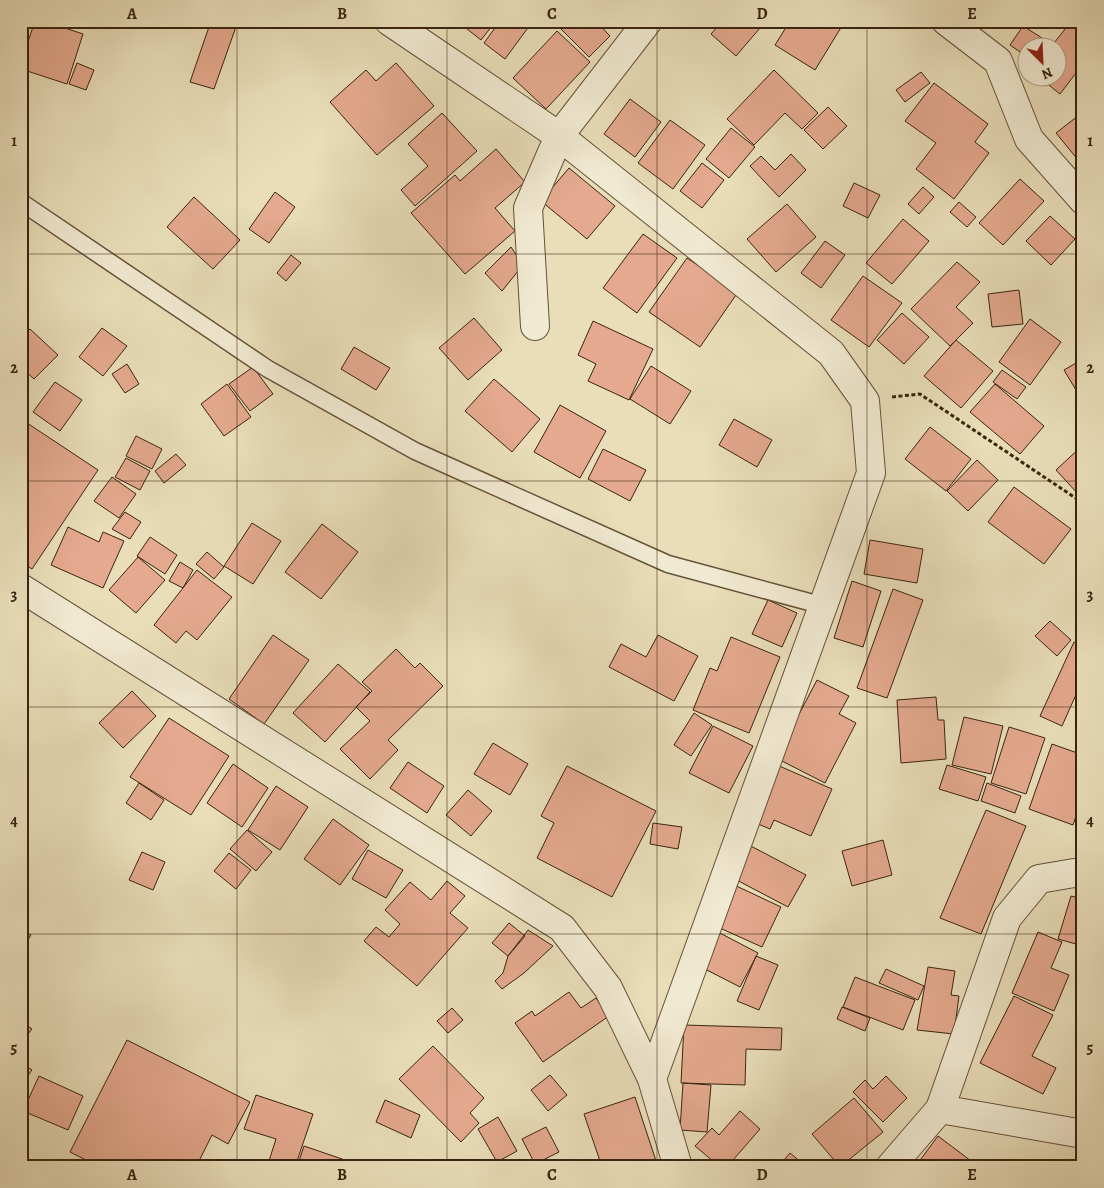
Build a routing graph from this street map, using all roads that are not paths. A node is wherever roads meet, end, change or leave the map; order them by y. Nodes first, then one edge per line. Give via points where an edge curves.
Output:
1 (389, 21) edge
2 (648, 21) edge
3 (946, 21) edge
4 (559, 136) junction
5 (1083, 200) edge
6 (21, 202) edge
7 (535, 326) dead end
8 (21, 588) edge
9 (824, 606) junction
10 (1083, 874) edge
11 (652, 1080) junction
12 (940, 1109) junction
13 (1083, 1134) edge
14 (678, 1167) edge
15 (890, 1167) edge

1 - 4 street
2 - 4 street
3 - 5 street via 998,61 1029,139
4 - 7 street via 528,208
4 - 9 street via 831,353 865,401 871,474
6 - 9 lane via 268,369 415,451 668,564
8 - 11 street via 562,928 608,988
9 - 11 street
10 - 12 street via 1039,879 1007,918
11 - 14 street
12 - 13 street
12 - 15 street

